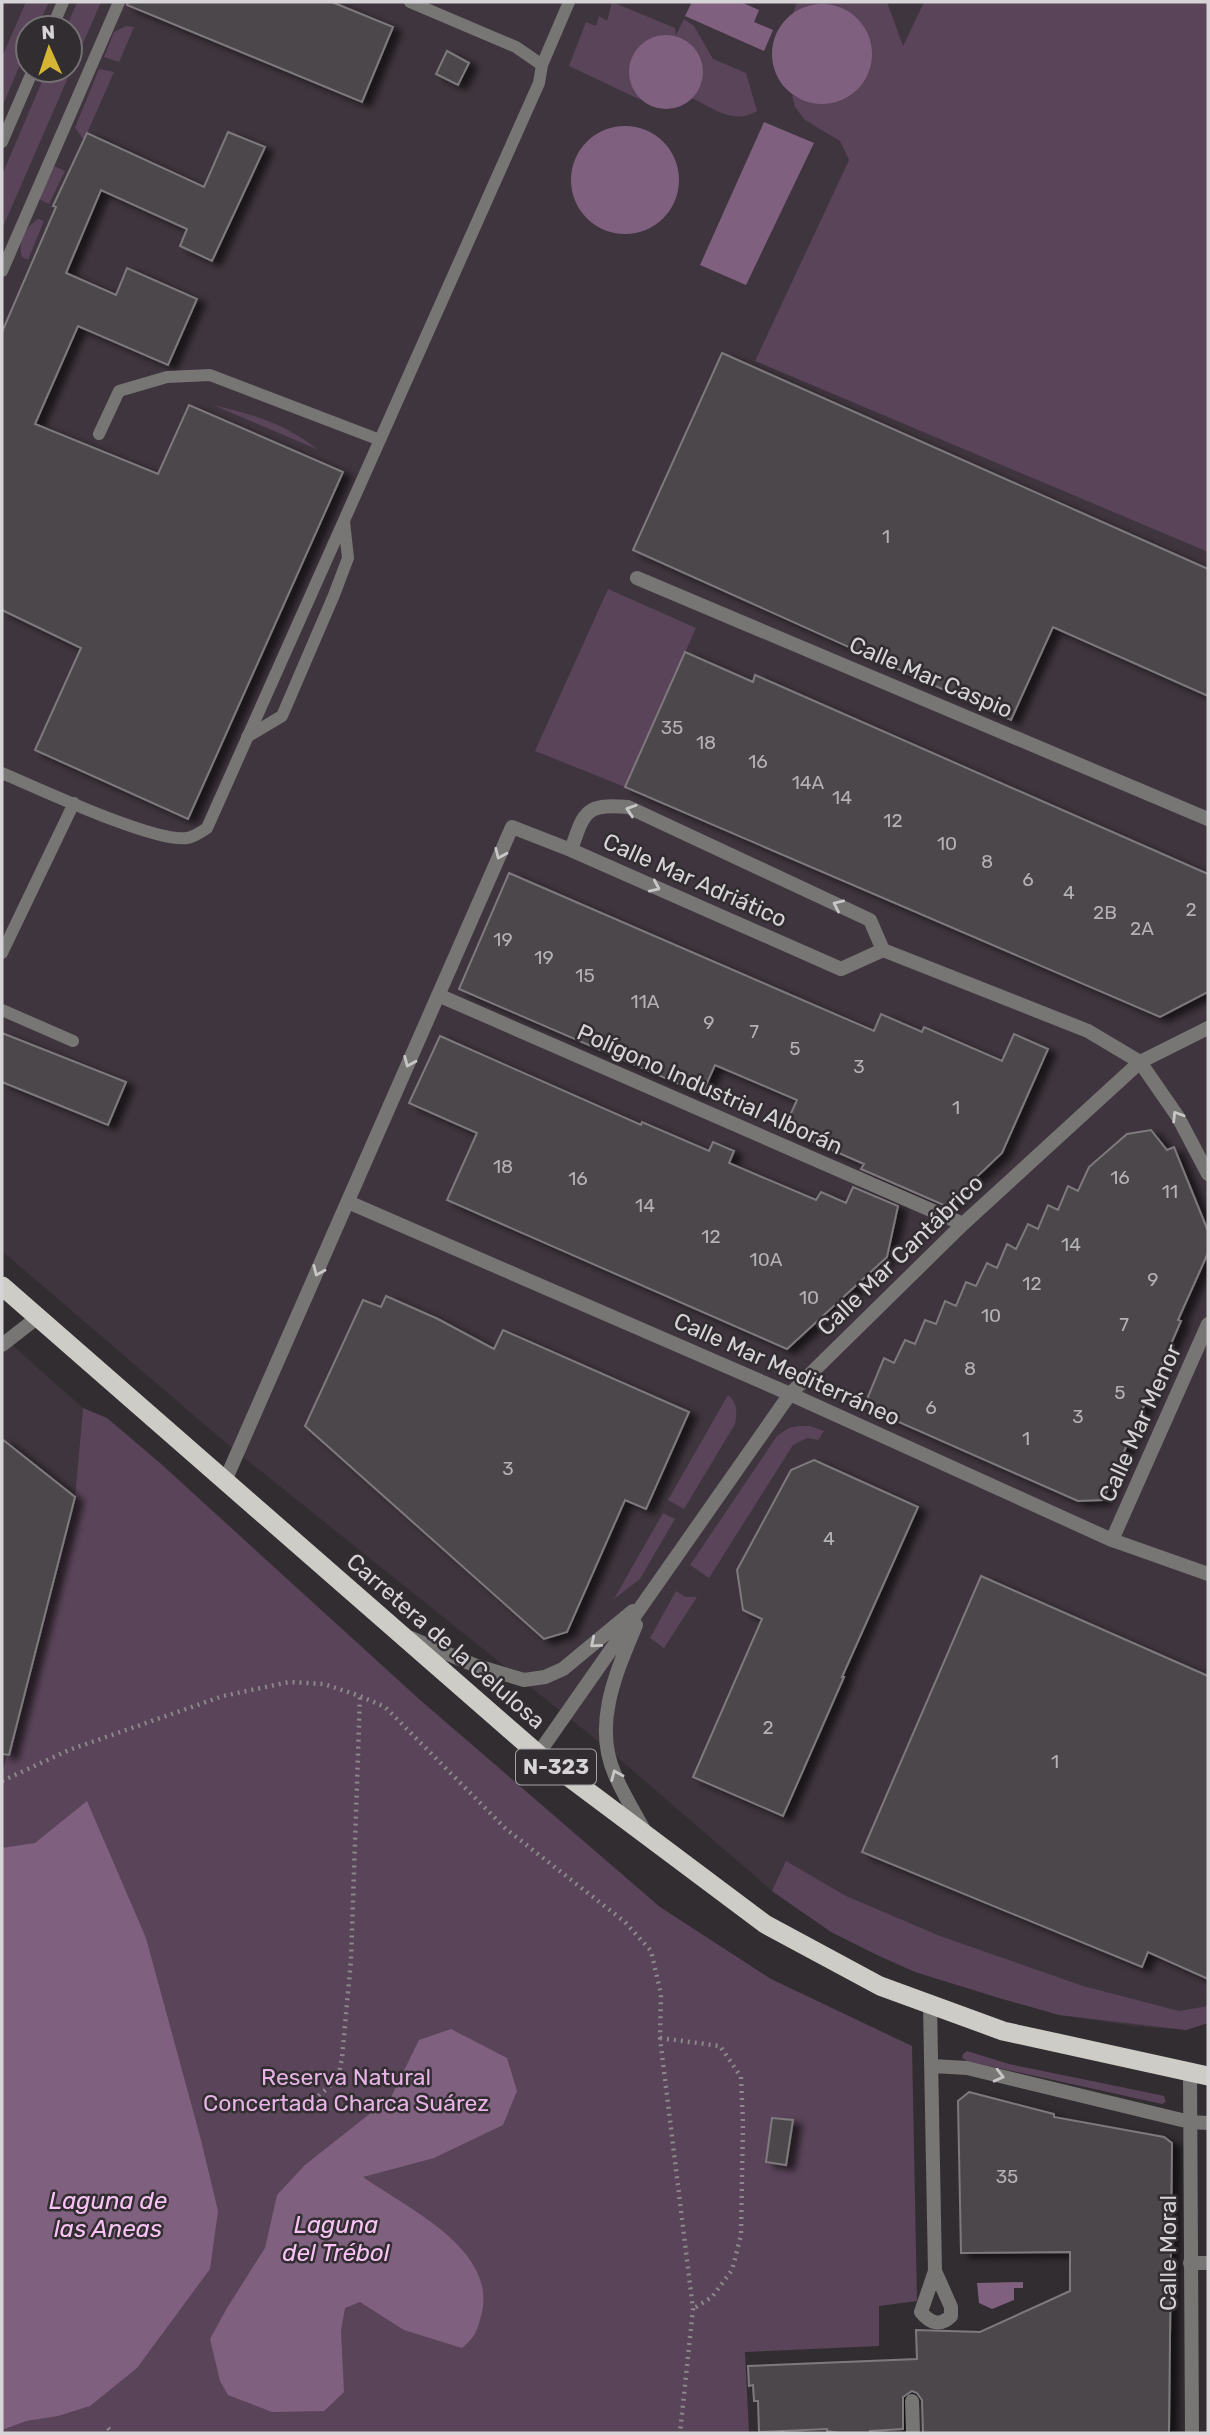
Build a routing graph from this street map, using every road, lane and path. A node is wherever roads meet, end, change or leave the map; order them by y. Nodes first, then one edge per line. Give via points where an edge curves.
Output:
1 (119, 2) edge
2 (410, 2) edge
3 (569, 2) edge
4 (542, 65) junction
5 (27, 84) edge
6 (2, 142) edge
7 (2, 271) edge
8 (99, 434) dead end
9 (380, 440) junction
10 (344, 521) junction
11 (637, 578) dead end
12 (247, 737) junction
13 (2, 773) edge
14 (74, 803) junction
15 (1208, 818) edge
16 (570, 850) junction
17 (883, 950) junction
18 (2, 953) edge
19 (438, 995) junction
20 (2, 1010) edge
21 (1208, 1028) edge
22 (73, 1041) dead end
23 (1140, 1062) junction
24 (1208, 1174) edge
25 (348, 1202) junction
26 (963, 1224) junction
27 (2, 1286) edge
28 (38, 1317) junction
29 (1208, 1324) edge
30 (2, 1345) edge
31 (790, 1394) junction
32 (225, 1481) junction
33 (1112, 1541) junction
34 (1208, 1574) edge
35 (647, 1599) junction
36 (401, 1633) junction
37 (360, 1696) junction
38 (538, 1754) junction
39 (2, 1781) edge
40 (648, 1836) junction
41 (930, 2004) junction
42 (660, 2038) junction
43 (932, 2066) junction
44 (1199, 2075) edge
45 (308, 2105) dead end
46 (1190, 2122) junction
47 (1208, 2123) edge
48 (1190, 2263) junction
49 (1208, 2263) edge
50 (935, 2270) dead end
51 (694, 2309) junction
52 (912, 2401) dead end
53 (680, 2433) edge
54 (913, 2433) edge
55 (1192, 2433) edge

1 - 7 lane
2 - 4 lane via 516,47
3 - 4 lane
4 - 9 lane via 539,83
5 - 6 lane
8 - 9 lane via 119,391 167,377 210,375
9 - 10 lane
10 - 12 lane
10 - 12 lane via 348,558 282,716
11 - 15 street, Calle Mar Caspio
12 - 14 lane via 207,828 190,838 146,831
13 - 14 lane
14 - 18 lane
16 -> 17 street, Calle Mar Adriático via 841,970
17 -> 16 street, Calle Mar Adriático via 870,920 628,807 605,805 588,812
16 -> 19 street via 512,827
17 - 23 street via 1088,1031
19 -> 25 street
19 - 26 street, Polígono Industrial Alborán
20 - 22 lane
21 - 23 street, Calle Mar Cantábrico
24 -> 23 street via 1178,1117
23 - 26 street, Calle Mar Cantábrico
25 - 31 street, Calle Mar Mediterráneo
25 -> 32 street
26 - 31 street, Calle Mar Cantábrico
27 - 28 highway, Carretera de la Celulosa / N-323
28 - 30 street
28 - 32 highway, Carretera de la Celulosa / N-323
29 - 33 street, Calle Mar Menor
31 - 33 street, Calle Mar Mediterráneo
31 - 35 street, Calle Mar Cantábrico
32 - 36 highway, Carretera de la Celulosa / N-323
33 - 34 street, Calle Mar Mediterráneo
35 -> 36 street, Calle Mar Cantábrico via 563,1669 524,1680 474,1665
35 - 38 street, Calle Mar Cantábrico
40 -> 35 street, Calle Mar Cantábrico via 613,1772 605,1721 611,1690
36 - 38 highway, Carretera de la Celulosa / N-323
37 - 39 path via 324,1684 289,1682 223,1696 69,1750
37 - 42 path via 385,1707 506,1829 625,1922 651,1951 661,1994
37 - 45 path via 351,1960 342,2058 338,2079
38 - 40 highway, Carretera de la Celulosa / N-323
40 - 41 highway, Carretera de la Celulosa / N-323 via 765,1924 880,1986
41 - 43 street
41 - 44 highway, Carretera de la Celulosa / N-323 via 1003,2031
42 - 51 path
42 - 51 path via 720,2046 741,2077 741,2235 732,2270 712,2297
43 -> 46 street via 967,2068
43 - 50 street
44 - 46 street, Calle Moral
46 - 47 street
46 - 48 street, Calle Moral
48 - 49 street
48 - 55 street, Calle Moral
51 - 53 path
52 - 54 street

